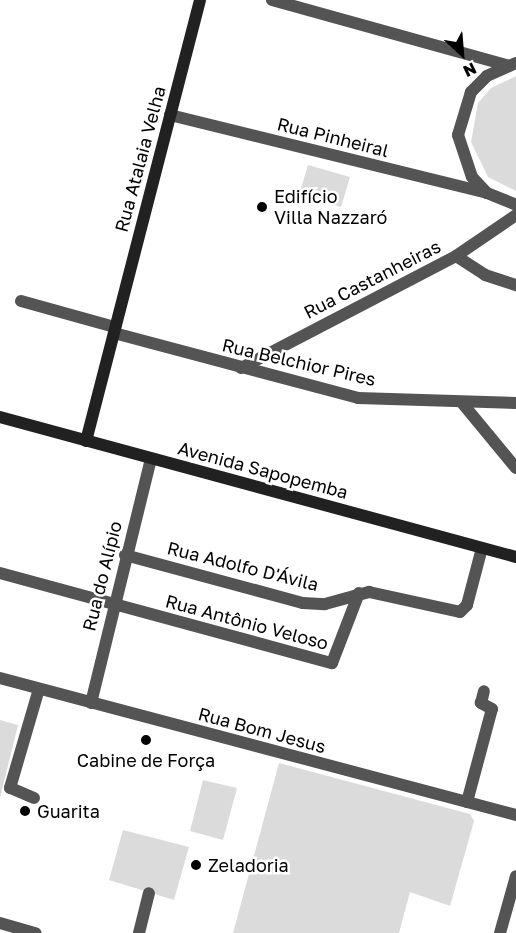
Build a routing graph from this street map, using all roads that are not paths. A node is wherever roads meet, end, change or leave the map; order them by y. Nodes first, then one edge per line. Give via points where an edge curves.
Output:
1 (200, 0) edge
2 (272, 0) edge
3 (511, 64) edge
4 (170, 115) junction
5 (487, 193) junction
6 (516, 205) edge
7 (516, 215) edge
8 (456, 256) junction
9 (516, 285) edge
10 (21, 301) dead end
11 (115, 330) junction
12 (241, 368) junction
13 (516, 403) edge
14 (463, 404) junction
15 (0, 417) edge
16 (86, 441) junction
17 (151, 459) junction
18 (516, 468) edge
19 (482, 548) junction
20 (125, 555) junction
21 (516, 557) edge
22 (0, 573) edge
23 (359, 593) junction
24 (113, 606) junction
25 (0, 678) edge
26 (39, 688) junction
27 (484, 691) dead end
28 (91, 703) junction
29 (34, 798) dead end
30 (467, 802) junction
31 (516, 815) edge
32 (516, 876) edge
33 (149, 893) dead end
34 (0, 923) edge
35 (36, 933) edge
36 (139, 933) edge
37 (500, 933) edge

1 - 4 main road, Rua Atalaia Velha
2 - 3 street
3 - 5 street via 487,76 461,112 461,157
4 - 5 street, Rua Pinheiral
4 - 11 main road, Rua Atalaia Velha
5 - 6 street, Rua Pinheiral
7 - 8 street, Rua Castanheiras
8 - 9 street via 485,275
8 - 12 street, Rua Castanheiras
10 - 11 street
11 - 12 street, Rua Belchior Pires
11 - 16 main road, Rua Atalaia Velha
12 - 14 street, Rua Belchior Pires via 358,398
13 - 14 street, Rua Belchior Pires
14 - 18 street
15 - 16 main road, Avenida Sapopemba
16 - 17 main road, Avenida Sapopemba
17 - 19 main road, Avenida Sapopemba
17 - 20 street, Rua do Alípio
19 - 21 main road, Avenida Sapopemba
19 - 23 street, Rua Adolfo D'Ávila via 467,605 460,612
20 - 23 street, Rua Adolfo D'Ávila via 315,605
20 - 24 street, Rua do Alípio
22 - 24 street
23 - 24 street, Rua Antônio Veloso via 332,663
24 - 28 street, Rua do Alípio
25 - 26 street, Rua Bom Jesus
26 - 28 street, Rua Bom Jesus
26 - 29 street via 10,788
27 - 30 street via 481,703 492,709
28 - 30 street, Rua Bom Jesus
30 - 31 street, Rua Bom Jesus
32 - 37 street
33 - 36 street
34 - 35 street

